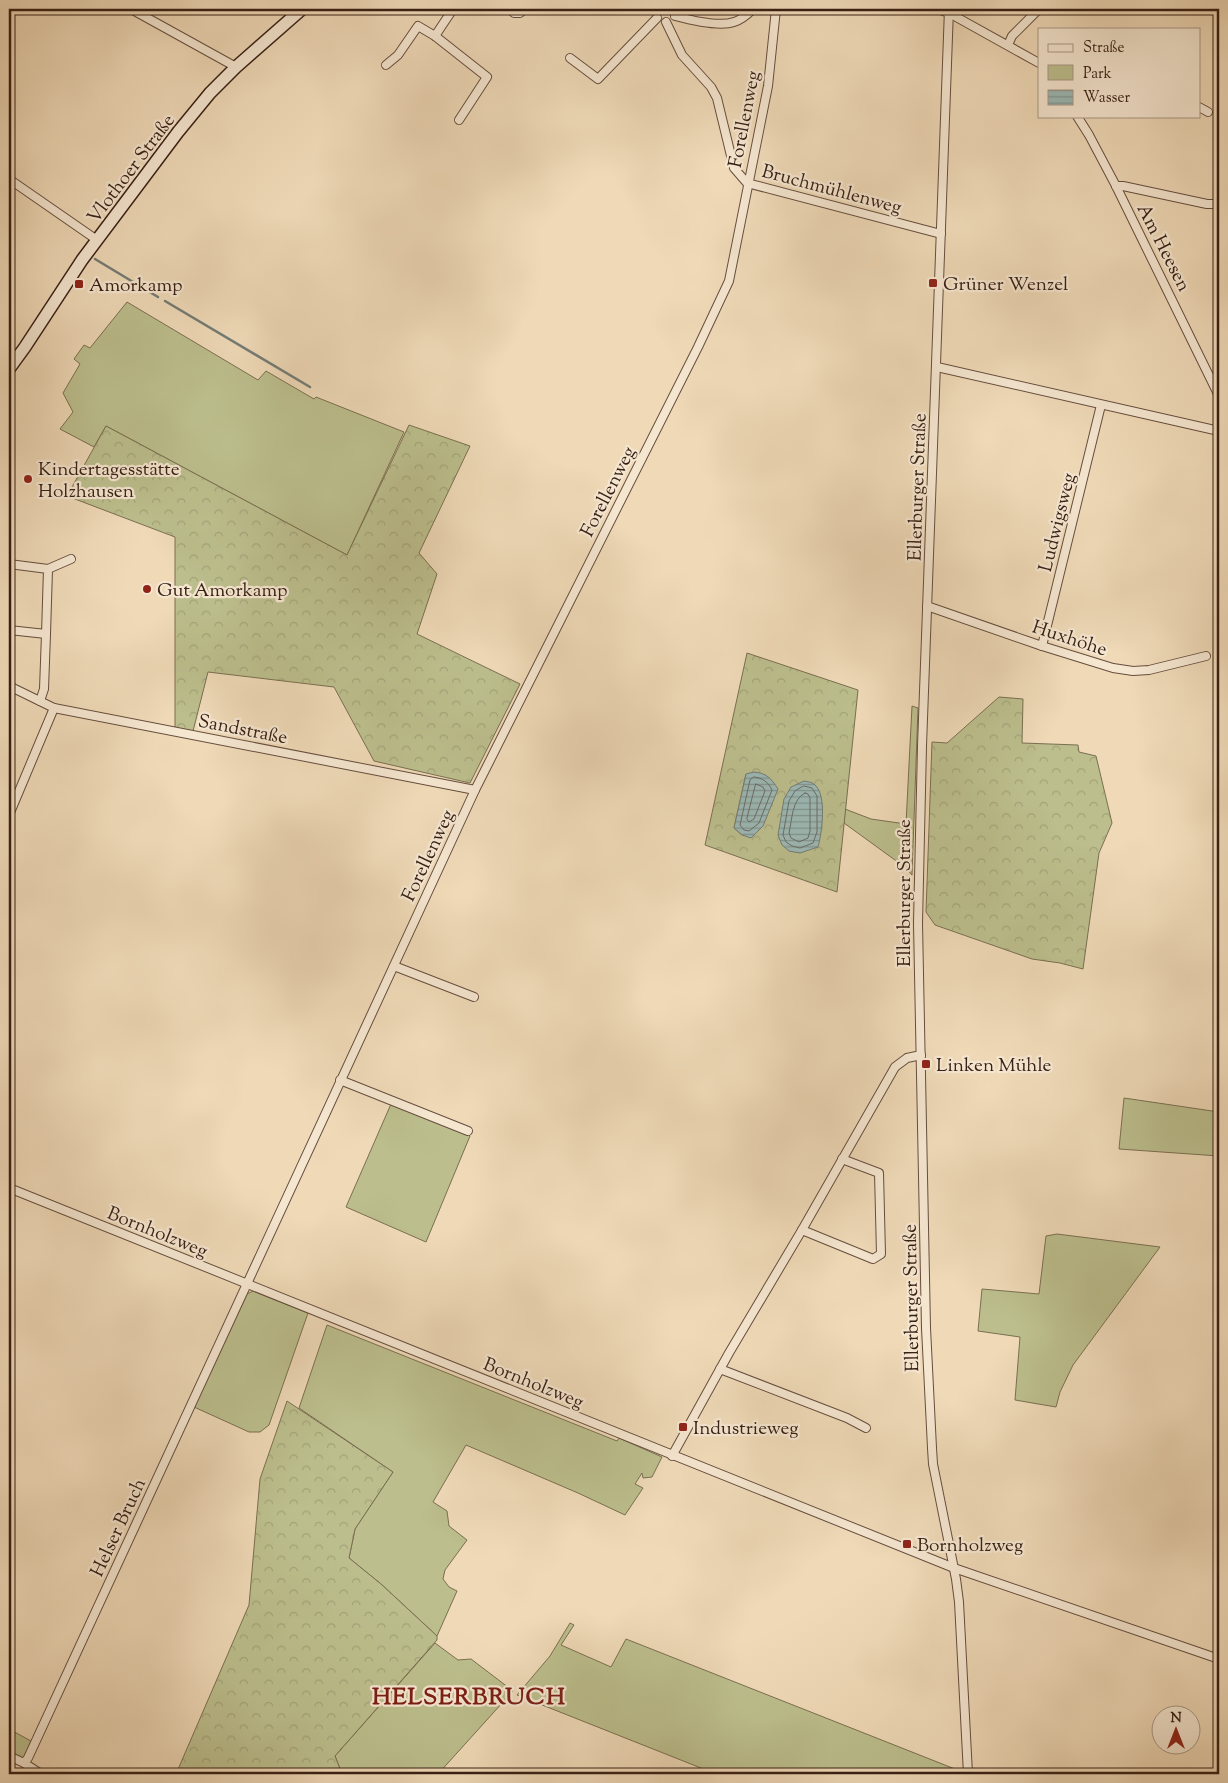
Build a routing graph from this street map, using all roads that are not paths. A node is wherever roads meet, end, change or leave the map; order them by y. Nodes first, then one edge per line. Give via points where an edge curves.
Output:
1 (131, 9) edge
2 (302, 9) edge
3 (453, 9) edge
4 (510, 9) edge
5 (524, 9) edge
6 (753, 9) edge
7 (776, 9) edge
8 (938, 9) edge
9 (1038, 9) edge
10 (949, 11) edge
11 (675, 12) edge
12 (656, 13) edge
13 (666, 22) junction
14 (435, 36) junction
15 (1008, 45) junction
16 (570, 58) dead end
17 (1038, 61) edge
18 (386, 65) dead end
19 (236, 67) junction
20 (1200, 108) edge
21 (1208, 112) dead end
22 (1078, 118) edge
23 (459, 120) dead end
24 (9, 179) edge
25 (747, 183) junction
26 (1116, 186) junction
27 (1219, 204) edge
28 (941, 234) junction
29 (97, 240) junction
30 (936, 367) junction
31 (9, 369) edge
32 (1217, 385) edge
33 (1219, 396) edge
34 (1101, 405) junction
35 (1219, 431) edge
36 (70, 559) dead end
37 (9, 564) edge
38 (48, 569) junction
39 (927, 606) junction
40 (9, 630) edge
41 (46, 634) junction
42 (1042, 646) junction
43 (1206, 656) dead end
44 (9, 686) edge
45 (40, 701) junction
46 (54, 708) junction
47 (475, 790) junction
48 (9, 815) edge
49 (394, 966) junction
50 (474, 997) dead end
51 (921, 1055) junction
52 (340, 1080) junction
53 (468, 1131) dead end
54 (842, 1158) junction
55 (9, 1188) edge
56 (802, 1230) junction
57 (246, 1284) junction
58 (720, 1369) junction
59 (866, 1428) dead end
60 (672, 1456) junction
61 (954, 1568) junction
62 (1219, 1659) edge
63 (9, 1756) edge
64 (24, 1763) junction
65 (41, 1774) edge
66 (968, 1774) edge

1 - 19 street
2 - 19 street, Vlothoer Straße
3 - 14 street
4 - 5 street via 514,13
6 - 11 street via 733,22 710,22
7 - 25 street, Forellenweg via 768,86
8 - 10 street
9 - 15 street via 1012,36
10 - 15 street
10 - 28 street, Ellerburger Straße
11 - 13 street
12 - 13 street via 661,21
12 - 16 street via 598,79
13 - 25 street, Bruchmühlenweg via 682,55 717,98 734,168
14 - 18 street via 418,26
14 - 23 street via 487,77
15 - 17 street
19 - 29 street, Vlothoer Straße via 178,132
20 - 21 street
22 - 26 street, Am Heesen
24 - 29 street
25 - 28 street, Bruchmühlenweg
25 - 47 street, Forellenweg via 729,281
26 - 27 street
26 - 32 street, Am Heesen
28 - 30 street, Ellerburger Straße
29 - 31 street, Vlothoer Straße
30 - 34 street
30 - 39 street, Ellerburger Straße
32 - 33 street, Am Heesen
34 - 35 street
34 - 42 street, Ludwigsweg
36 - 38 street
37 - 38 street
38 - 41 street
39 - 42 street, Huxhöhe
39 - 51 street, Ellerburger Straße via 918,924
40 - 41 street
41 - 45 street via 44,689
42 - 43 street, Huxhöhe via 1133,671
44 - 45 street, Sandstraße
45 - 46 street, Sandstraße
46 - 47 street, Sandstraße
46 - 48 street
47 - 49 street, Forellenweg
49 - 50 street
49 - 52 street, Forellenweg
51 - 54 street via 907,1058 895,1067
51 - 61 street, Ellerburger Straße via 931,1440 934,1472
52 - 53 street
52 - 57 street, Forellenweg
54 - 56 street
54 - 56 street via 879,1173 881,1254 873,1258
55 - 57 street, Bornholzweg
56 - 58 street
57 - 60 street, Bornholzweg
57 - 64 street, Helser Bruch
58 - 59 street
58 - 60 street
60 - 61 street, Bornholzweg
61 - 62 street, Bornholzweg
61 - 66 street, Ellerburger Straße via 961,1630
63 - 64 street
64 - 65 street

